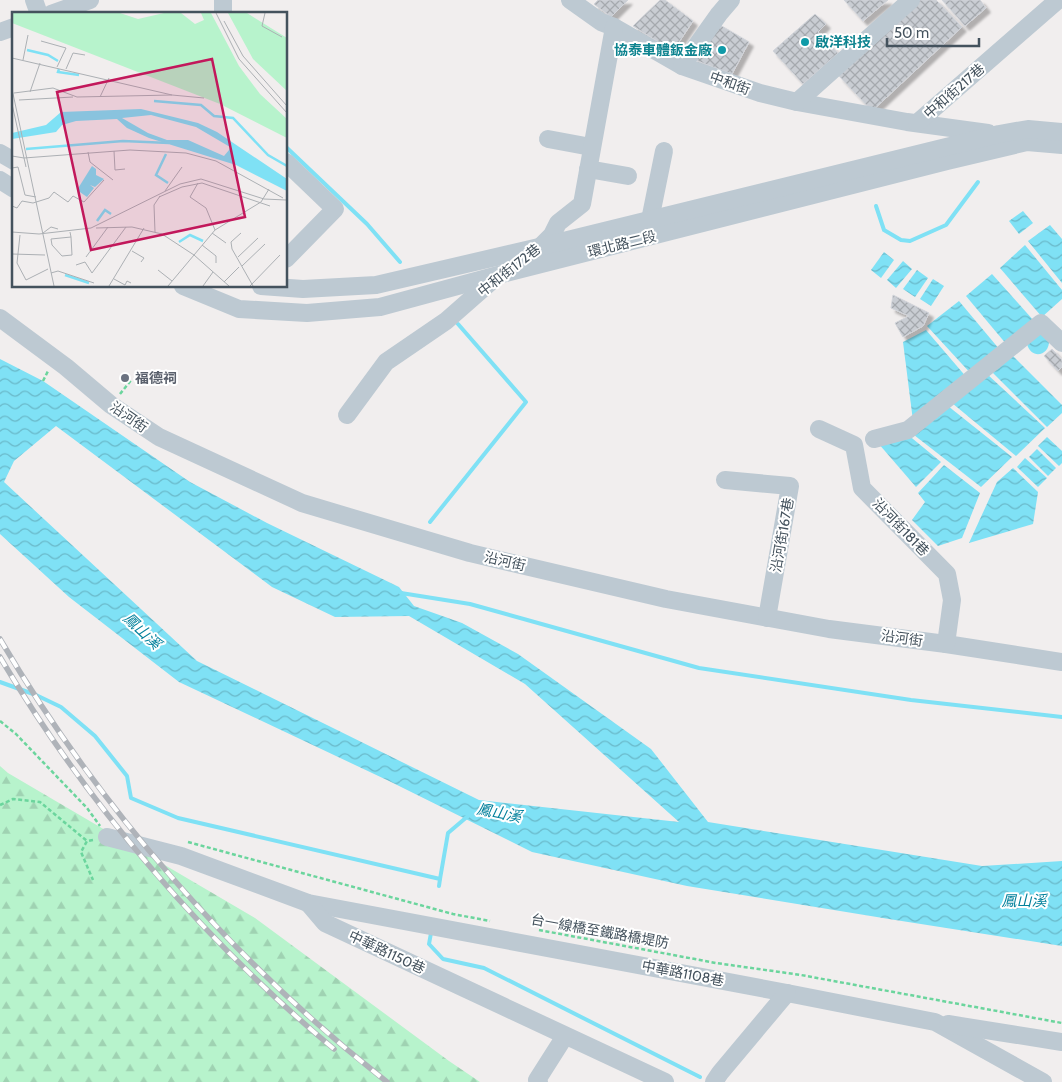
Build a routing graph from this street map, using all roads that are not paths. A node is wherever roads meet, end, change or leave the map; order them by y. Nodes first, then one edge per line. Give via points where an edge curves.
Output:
1 (34, 0) edge
2 (90, 0) edge
3 (570, 0) edge
4 (731, 0) edge
5 (910, 0) edge
6 (1058, 0) edge
7 (38, 12) edge
8 (57, 12) edge
9 (614, 27) junction
10 (12, 28) edge
11 (0, 32) edge
12 (682, 66) junction
13 (797, 102) junction
14 (912, 123) junction
15 (947, 127) junction
16 (1062, 132) edge
17 (999, 134) junction
18 (548, 139) dead end
19 (1062, 145) edge
20 (591, 147) junction
21 (931, 150) junction
22 (664, 151) dead end
23 (0, 153) edge
24 (950, 153) junction
25 (12, 160) edge
26 (288, 164) edge
27 (588, 169) junction
28 (628, 176) dead end
29 (0, 180) edge
30 (12, 188) edge
31 (650, 220) junction
32 (539, 247) junction
33 (288, 257) edge
34 (498, 275) junction
35 (188, 288) edge
36 (288, 288) edge
37 (0, 318) edge
38 (1062, 342) edge
39 (347, 415) dead end
40 (819, 429) dead end
41 (874, 439) dead end
42 (726, 480) dead end
43 (767, 618) junction
44 (946, 644) junction
45 (1062, 662) edge
46 (107, 837) road end
47 (308, 903) junction
48 (787, 993) junction
49 (935, 1022) junction
50 (565, 1036) junction
51 (1062, 1042) edge
52 (539, 1082) edge
53 (665, 1082) edge
54 (714, 1082) edge
55 (1043, 1082) edge

1 - 7 street
2 - 8 street
3 - 9 street, 中和街 via 601,22
4 - 12 street
5 - 13 street
6 - 14 street, 中和街217巷
9 - 12 street, 中和街
9 - 20 street, 中和街172巷
10 - 11 street
12 - 13 street, 中和街
13 - 14 street, 中和街
14 - 15 street, 中和街
14 - 21 street, 中和街 via 923,132
15 - 17 street, 中和街
15 - 24 street
16 - 17 street, 環北路二段 via 1028,129
17 - 24 street, 環北路二段
18 - 20 street
19 - 24 street, 環北路二段 via 1027,142
20 - 27 street, 中和街172巷
21 - 24 street, 中和街
21 - 31 street, 環北路二段
22 - 31 street
23 - 25 street
24 - 34 street, 環北路二段
26 - 33 street via 335,208
27 - 28 street
27 - 32 street, 中和街172巷 via 582,204 558,223 552,235
29 - 30 street
31 - 32 street, 環北路二段
32 - 34 street, 中和街172巷
32 - 36 street, 環北路二段 via 376,285
34 - 35 street, 環北路二段 via 380,307 307,313 239,309
34 - 39 street, 中和街172巷 via 446,321 386,362
37 - 43 street, 沿河街 via 111,405 159,438 302,503 470,553 666,599
38 - 41 street via 1041,323 908,430
40 - 44 street, 沿河街181巷 via 854,445 862,488 947,574 952,600
42 - 43 street, 沿河街167巷 via 790,486
43 - 44 street, 沿河街
44 - 45 street, 沿河街
46 - 47 street via 181,856
47 - 48 street, 中華路1108巷
47 - 50 street, 中華路1150巷 via 324,923
48 - 49 street, 中華路1108巷
48 - 54 street
49 - 51 street
49 - 55 street, 中華路1108巷
50 - 52 street via 537,1080
50 - 53 street, 中華路1150巷

